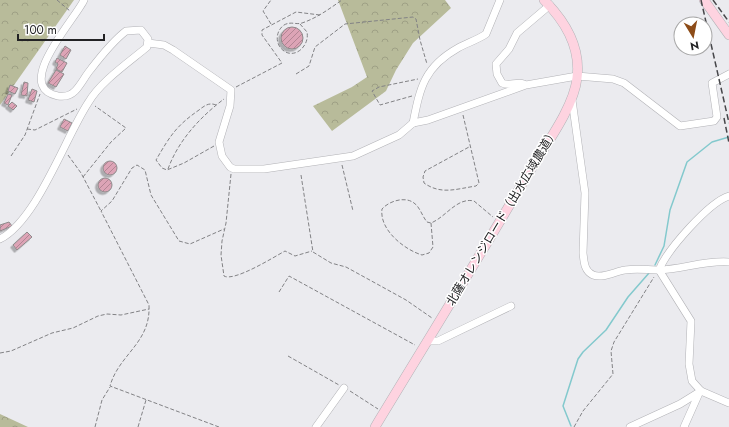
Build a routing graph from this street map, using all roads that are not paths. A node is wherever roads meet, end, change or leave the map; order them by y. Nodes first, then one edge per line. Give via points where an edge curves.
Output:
1 (84, 0) edge
2 (500, 0) edge
3 (704, 0) edge
4 (547, 3) edge
5 (729, 35) edge
6 (148, 43) junction
7 (729, 74) edge
8 (577, 76) junction
9 (526, 85) junction
10 (572, 100) junction
11 (413, 123) junction
12 (729, 196) edge
13 (0, 239) edge
14 (729, 262) edge
15 (659, 270) junction
16 (511, 306) dead end
17 (427, 341) junction
18 (344, 388) road end
19 (700, 390) junction
20 (729, 403) edge
21 (316, 427) edge
22 (375, 427) edge
23 (630, 427) edge
24 (684, 427) edge

1 - 6 street via 76,16 56,39 41,75 44,87 51,94 64,96 74,92 90,69 126,31 141,30
2 - 11 street via 486,34 456,49 436,64 427,75 418,95
3 - 5 street
4 - 8 street, 北薩オレンジロード（出水広域農道） via 562,20 570,35 576,57
4 - 9 street via 516,33 509,49 496,64 497,74 502,83 508,85 520,82
6 - 11 street via 164,45 173,50 231,93 219,142 222,156 232,168 238,170 264,169 353,156 398,135
6 - 13 street via 147,47 124,65 87,104 21,222 11,233
7 - 8 street via 712,84 717,117 714,121 685,126 680,126 624,84 613,79
8 - 9 street
8 - 10 street, 北薩オレンジロード（出水広域農道）
9 - 11 street
10 - 15 street via 586,193 583,254 586,267 592,275 597,276 626,269
10 - 17 street, 北薩オレンジロード（出水広域農道）
12 - 15 street via 710,207 667,256
14 - 15 street via 711,262
15 - 19 street via 691,321 689,364 692,381
16 - 17 street via 438,341
17 - 22 street, 北薩オレンジロード（出水広域農道）
18 - 21 street
19 - 20 street
19 - 23 street via 680,404
19 - 24 street

